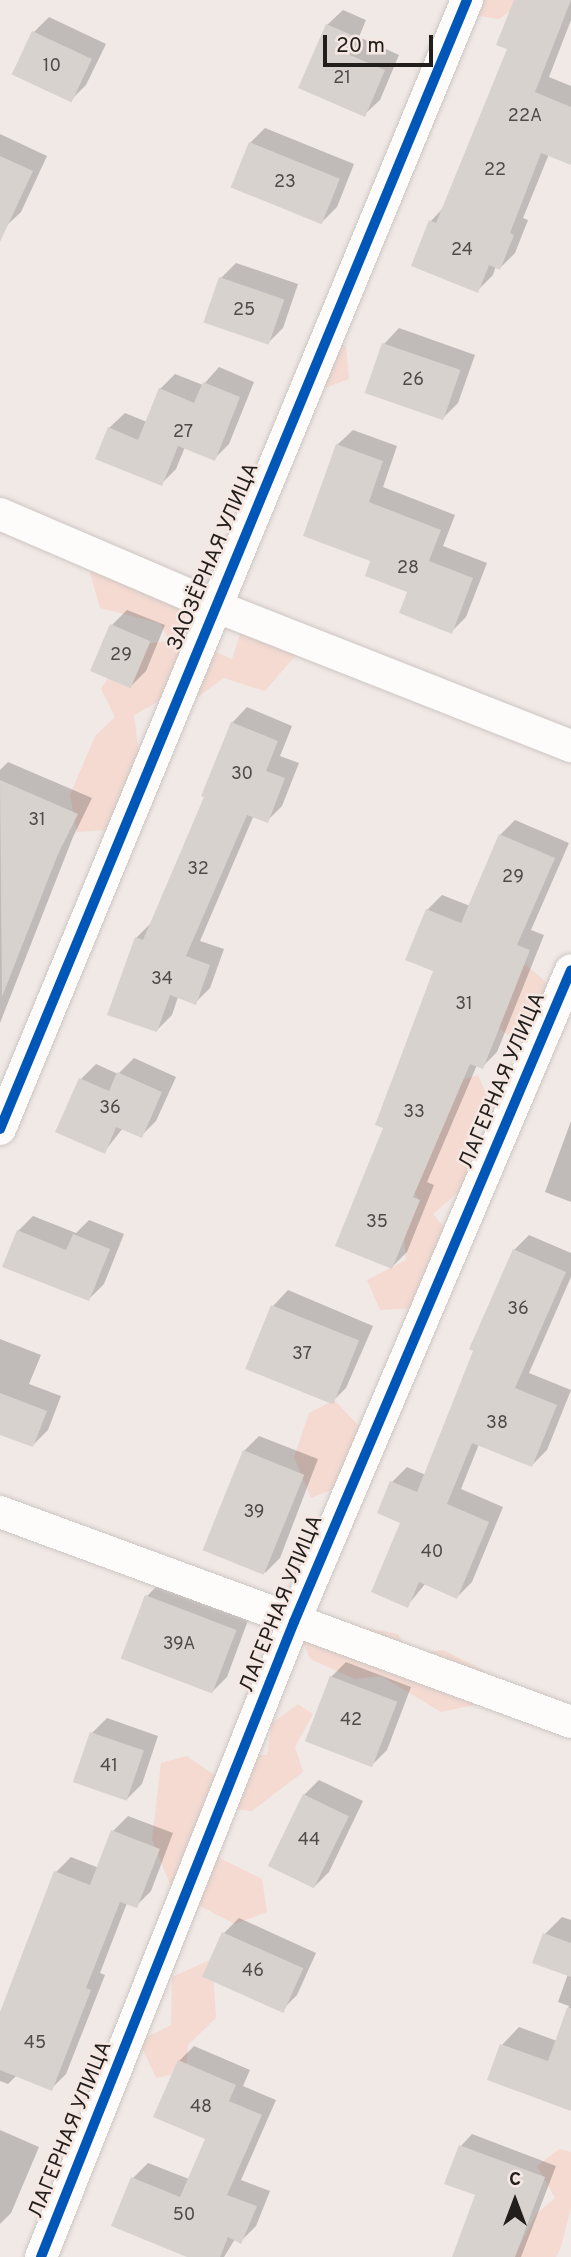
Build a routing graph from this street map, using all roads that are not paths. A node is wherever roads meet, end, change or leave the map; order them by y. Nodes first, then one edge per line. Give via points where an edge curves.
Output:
1 (467, 0) edge
2 (0, 514) edge
3 (215, 606) junction
4 (571, 746) edge
5 (571, 970) edge
6 (0, 1129) edge
7 (0, 1512) edge
8 (294, 1622) junction
9 (571, 1722) edge
10 (41, 2257) edge

1 - 3 street, ЗАОЗЁРНАЯ УЛИЦА
2 - 3 street
3 - 4 street
3 - 6 street, ЗАОЗЁРНАЯ УЛИЦА
5 - 8 street, ЛАГЕРНАЯ УЛИЦА
7 - 8 street
8 - 9 street
8 - 10 street, ЛАГЕРНАЯ УЛИЦА

